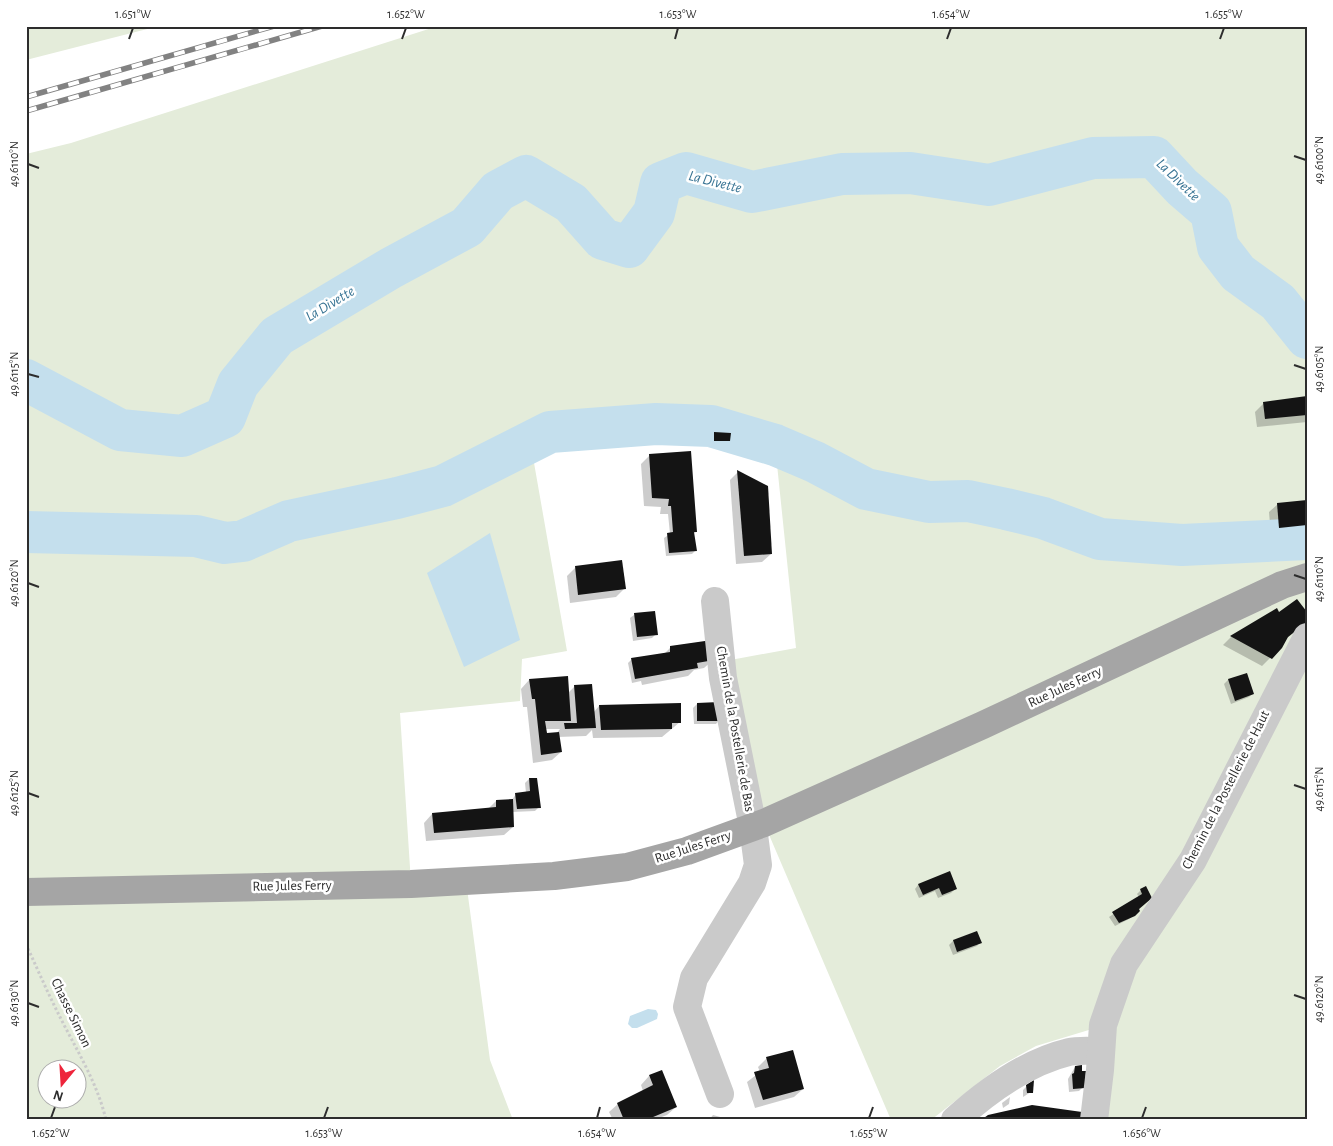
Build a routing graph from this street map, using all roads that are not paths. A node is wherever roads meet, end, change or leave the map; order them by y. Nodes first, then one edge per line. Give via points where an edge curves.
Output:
1 (1307, 577) edge
2 (715, 601) dead end
3 (1307, 637) edge
4 (753, 827) junction
5 (26, 892) edge
6 (1100, 1051) junction
7 (720, 1094) dead end
8 (956, 1120) edge
9 (1094, 1120) edge

1 - 4 main road, Rue Jules Ferry via 1282,585 983,725
2 - 4 street, Chemin de la Postellerie de Bas via 723,678
3 - 6 street, Chemin de la Postellerie de Haut via 1192,860 1124,964 1103,1026
4 - 5 main road, Rue Jules Ferry via 687,851 627,867 554,876 411,884
4 - 7 street, Chemin de la Postellerie de Bas via 758,865 752,883 694,978 686,1007
6 - 8 street via 1070,1052 1048,1059 1010,1078
6 - 9 street, Chemin de la Postellerie de Haut

